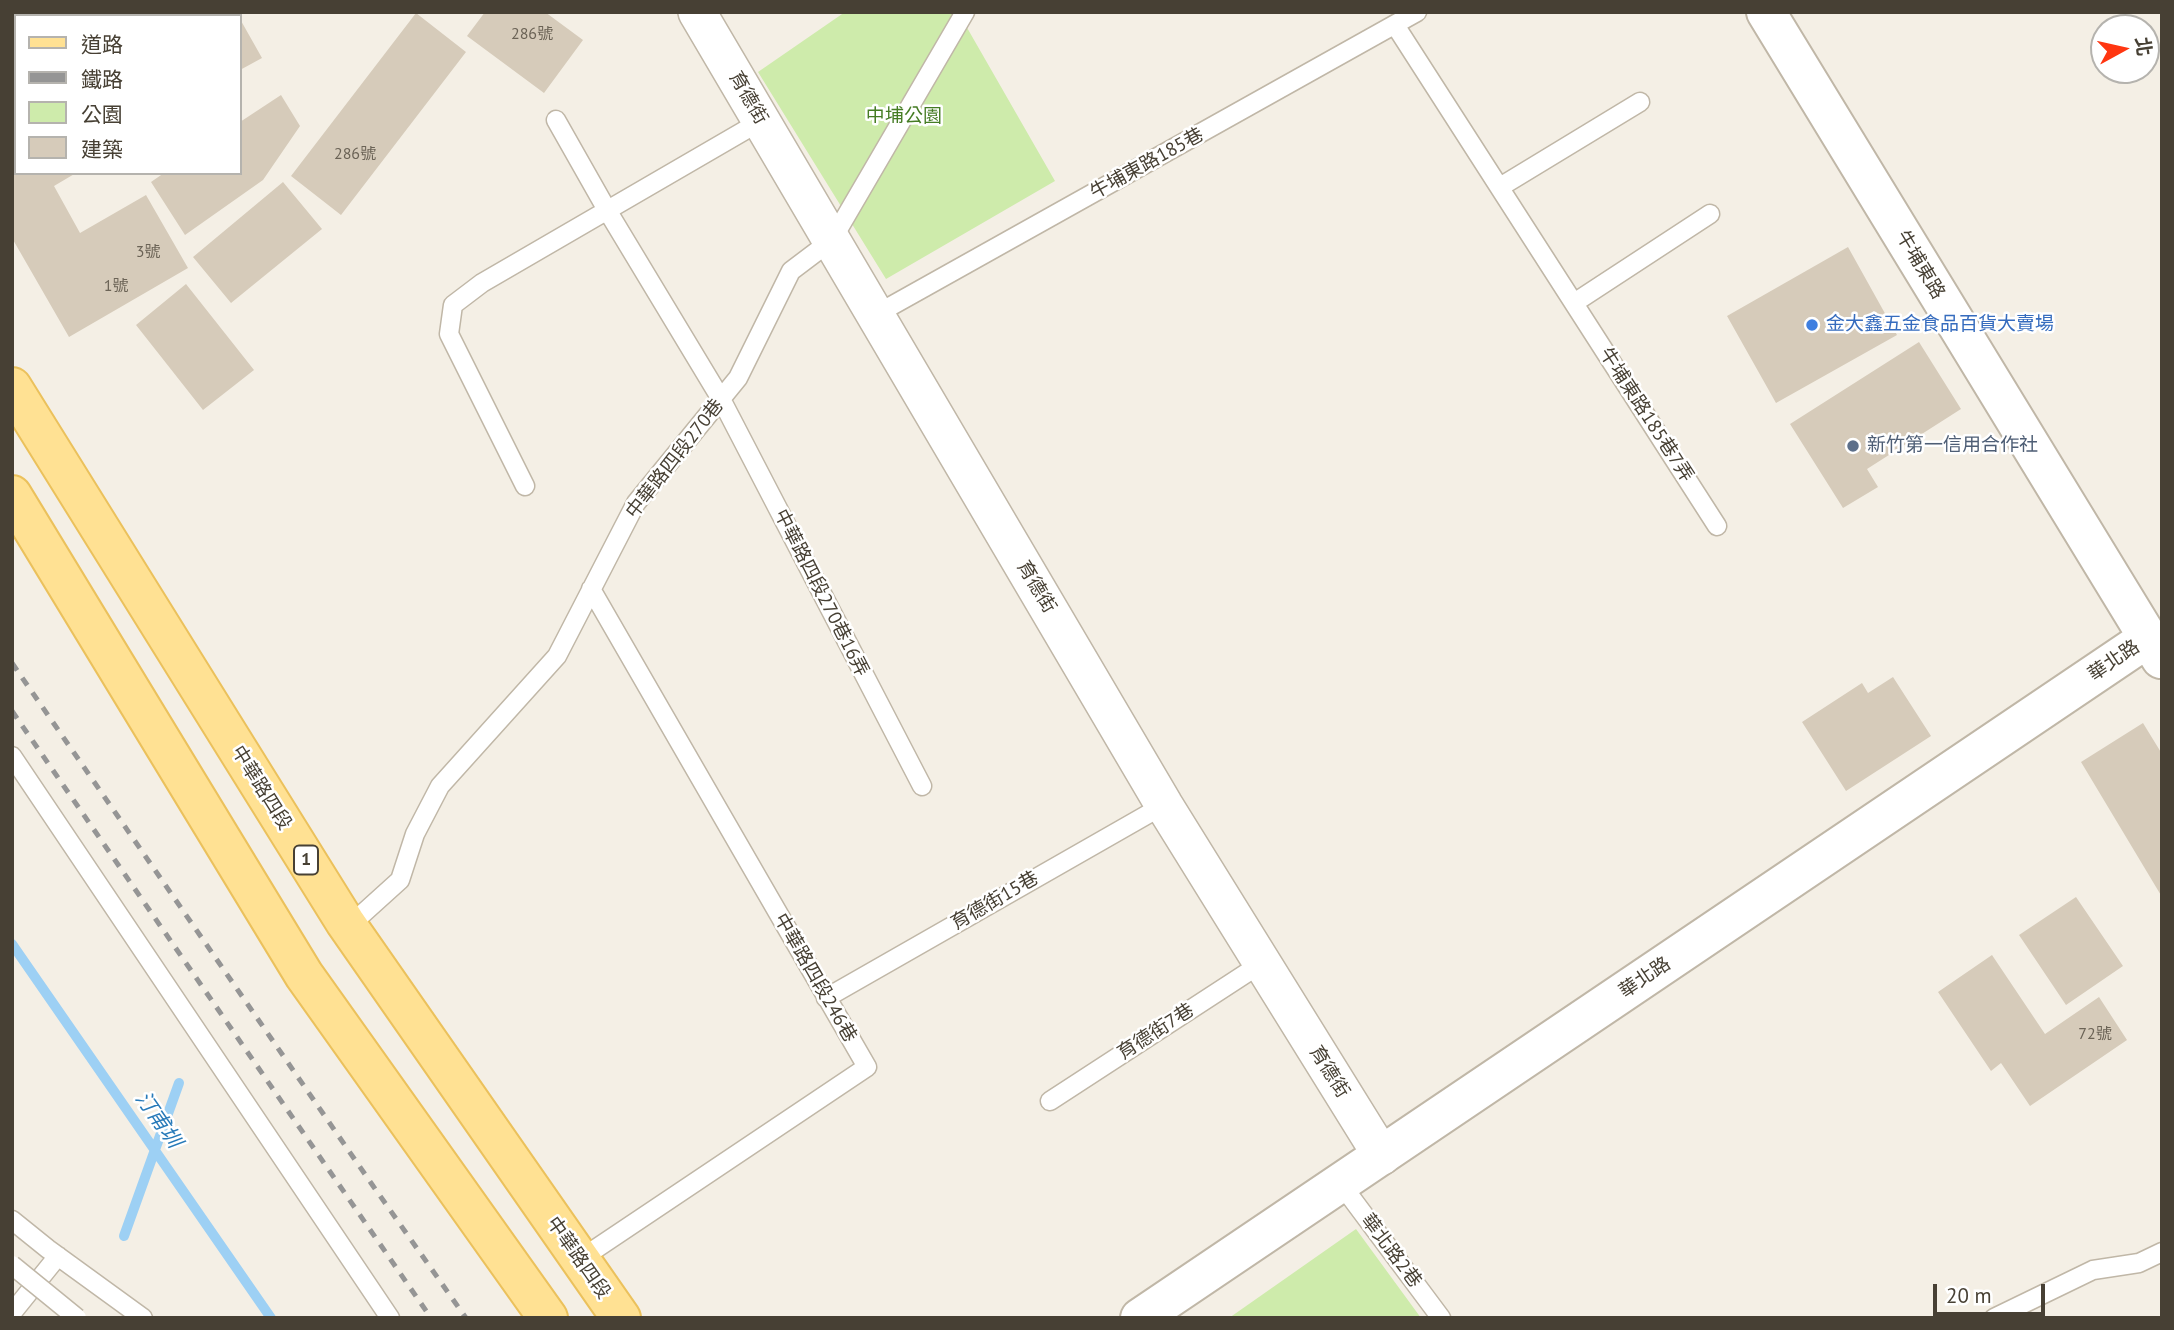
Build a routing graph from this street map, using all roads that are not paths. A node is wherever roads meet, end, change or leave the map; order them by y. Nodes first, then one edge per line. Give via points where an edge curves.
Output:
1 (697, 12) edge
2 (965, 12) edge
3 (1417, 12) edge
4 (1766, 12) edge
5 (1395, 25) junction
6 (1640, 102) dead end
7 (556, 120) dead end
8 (761, 121) junction
9 (1500, 187) junction
10 (607, 210) junction
11 (1710, 214) dead end
12 (832, 240) junction
13 (1574, 303) junction
14 (875, 315) junction
15 (12, 387) edge
16 (721, 399) junction
17 (525, 486) dead end
18 (12, 495) edge
19 (1717, 526) dead end
20 (591, 589) junction
21 (2155, 649) edge
22 (12, 756) edge
23 (922, 786) dead end
24 (1164, 805) junction
25 (348, 927) junction
26 (1262, 963) junction
27 (826, 998) junction
28 (1051, 1101) dead end
29 (1381, 1156) junction
30 (1341, 1184) junction
31 (12, 1220) edge
32 (2162, 1252) edge
33 (58, 1256) junction
34 (579, 1260) junction
35 (12, 1265) edge
36 (12, 1313) edge
37 (77, 1318) edge
38 (143, 1318) edge
39 (390, 1318) edge
40 (548, 1318) edge
41 (621, 1318) edge
42 (1140, 1318) edge
43 (1441, 1318) edge
44 (1994, 1318) edge

1 - 8 street, 育德街
2 - 12 lane, 中華路四段270巷
3 - 5 lane, 牛埔東路185巷
4 - 21 street, 牛埔東路
5 - 9 lane, 牛埔東路185巷7弄
5 - 14 lane, 牛埔東路185巷
6 - 9 lane
7 - 10 lane, 中華路四段270巷16弄
8 - 10 lane
8 - 12 street, 育德街
9 - 13 lane, 牛埔東路185巷7弄
10 - 16 lane, 中華路四段270巷16弄
10 - 17 lane via 453,305 449,334
11 - 13 lane
12 - 14 street, 育德街
12 - 16 lane, 中華路四段270巷 via 791,271 738,378
13 - 19 lane, 牛埔東路185巷7弄
14 - 24 street, 育德街
15 - 25 main road, 中華路四段 / 1
16 - 20 lane, 中華路四段270巷 via 636,503
16 - 23 lane, 中華路四段270巷16弄
18 - 40 main road via 304,975
20 - 25 lane, 中華路四段270巷 via 556,656 440,786 415,834 400,880
20 - 27 lane, 中華路四段246巷
21 - 29 street, 華北路
22 - 39 lane
24 - 26 street, 育德街
24 - 27 lane, 育德街15巷
25 - 34 main road, 中華路四段 / 1
26 - 28 lane, 育德街7巷
26 - 29 street, 育德街
27 - 34 lane, 中華路四段246巷 via 867,1067
29 - 30 street, 華北路
30 - 42 street, 華北路
30 - 43 lane, 華北路2巷
31 - 33 lane
32 - 44 lane via 2139,1262 2093,1270
33 - 36 lane
33 - 38 lane
34 - 41 main road, 中華路四段 / 1
35 - 37 lane, bridge

